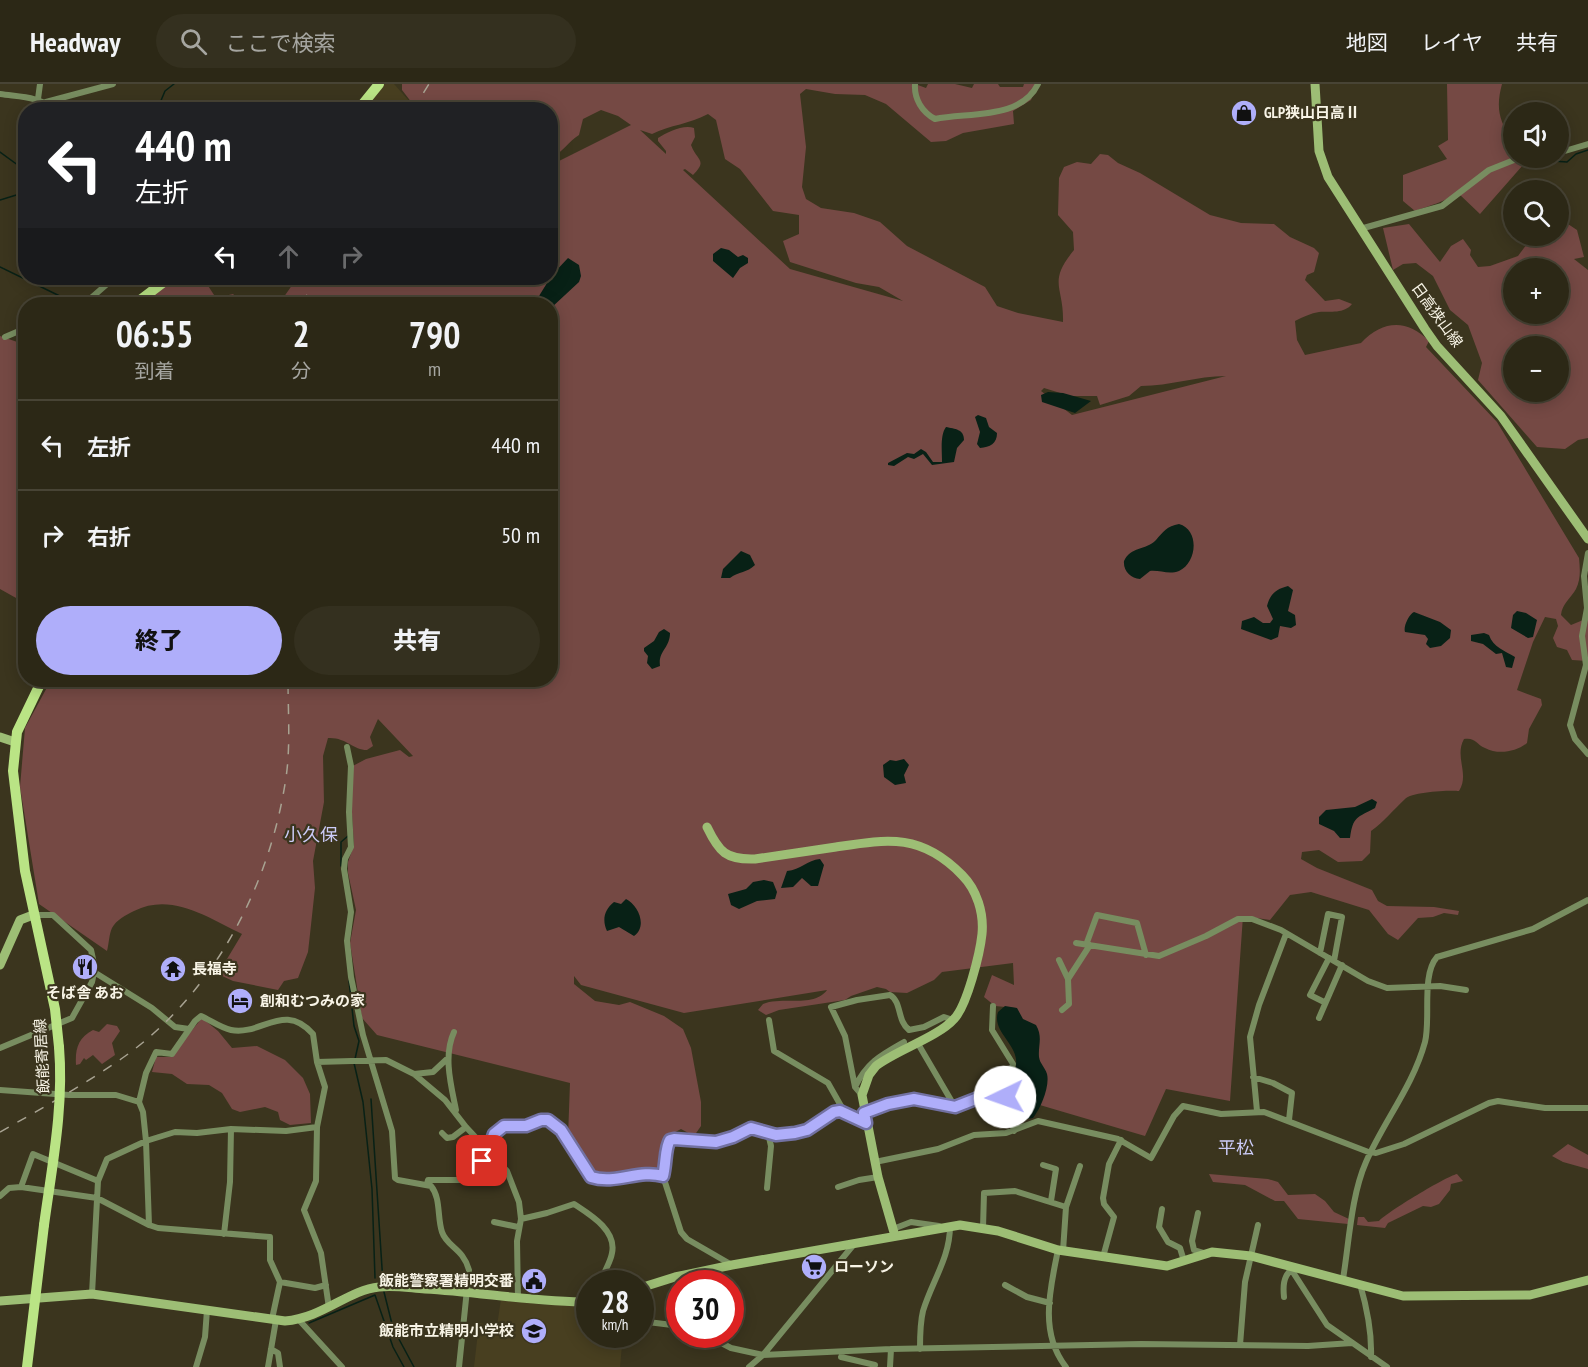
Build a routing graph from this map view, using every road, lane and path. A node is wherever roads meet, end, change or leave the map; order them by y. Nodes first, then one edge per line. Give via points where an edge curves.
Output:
1 (40, 84) edge
2 (113, 84) edge
3 (379, 84) edge
4 (915, 84) edge
5 (1038, 84) edge
6 (1315, 84) edge
7 (0, 94) edge
8 (38, 99) junction
9 (46, 102) joint
10 (364, 102) edge
11 (1588, 144) edge
12 (1569, 150) edge
13 (1503, 164) edge
14 (1360, 229) junction
15 (106, 285) edge
16 (160, 285) edge
17 (92, 297) edge
18 (144, 297) edge
19 (18, 331) edge
20 (5, 337) dead end
21 (1588, 539) edge
22 (1588, 554) edge
23 (1587, 675) edge
24 (38, 687) edge
25 (0, 737) edge
26 (15, 742) junction
27 (347, 747) dead end
28 (1588, 754) edge
29 (707, 827) dead end
30 (1588, 900) edge
31 (33, 915) junction
32 (1286, 934) junction
33 (1076, 943) dead end
34 (1088, 945) junction
35 (1320, 953) junction
36 (1146, 955) junction
37 (1331, 959) junction
38 (1059, 960) dead end
39 (0, 965) edge
40 (1342, 965) junction
41 (94, 972) junction
42 (1068, 979) junction
43 (1428, 988) junction
44 (1466, 990) dead end
45 (1324, 1002) junction
46 (993, 1006) dead end
47 (1062, 1010) dead end
48 (1319, 1018) dead end
49 (769, 1020) dead end
50 (953, 1020) junction
51 (57, 1025) junction
52 (189, 1029) junction
53 (453, 1032) dead end
54 (440, 1039) dead end
55 (904, 1042) dead end
56 (917, 1042) junction
57 (448, 1045) junction
58 (0, 1048) edge
59 (448, 1058) junction
60 (369, 1061) junction
61 (317, 1062) junction
62 (414, 1074) junction
63 (1253, 1077) junction
64 (855, 1087) junction
65 (0, 1090) edge
66 (862, 1095) junction
67 (1005, 1097) junction
68 (139, 1102) junction
69 (955, 1107) junction
70 (1588, 1108) edge
71 (1257, 1111) junction
72 (457, 1113) junction
73 (845, 1113) junction
74 (865, 1118) junction
75 (1289, 1120) junction
76 (316, 1127) junction
77 (466, 1127) junction
78 (231, 1129) junction
79 (1014, 1131) junction
80 (442, 1133) dead end
81 (768, 1133) junction
82 (1120, 1140) junction
83 (146, 1141) junction
84 (489, 1153) junction
85 (1371, 1153) junction
86 (875, 1162) junction
87 (1044, 1165) dead end
88 (1080, 1166) dead end
89 (663, 1176) junction
90 (878, 1177) junction
91 (98, 1182) junction
92 (427, 1184) junction
93 (21, 1187) junction
94 (838, 1187) dead end
95 (767, 1188) dead end
96 (0, 1196) edge
97 (97, 1198) junction
98 (1051, 1201) junction
99 (1066, 1207) junction
100 (1162, 1209) dead end
101 (1198, 1213) dead end
102 (521, 1218) junction
103 (494, 1222) dead end
104 (149, 1225) junction
105 (1258, 1225) dead end
106 (946, 1226) junction
107 (518, 1227) junction
108 (983, 1227) junction
109 (894, 1233) junction
110 (224, 1234) junction
111 (855, 1243) junction
112 (1061, 1251) junction
113 (1204, 1253) junction
114 (1251, 1256) junction
115 (1102, 1257) junction
116 (1184, 1261) junction
117 (732, 1265) junction
118 (1290, 1268) junction
119 (604, 1270) edge
120 (1343, 1279) junction
121 (1588, 1280) edge
122 (280, 1282) junction
123 (654, 1284) edge
124 (1360, 1284) junction
125 (326, 1285) junction
126 (1005, 1285) dead end
127 (466, 1291) junction
128 (92, 1294) junction
129 (1284, 1297) dead end
130 (35, 1298) junction
131 (518, 1299) junction
132 (0, 1301) edge
133 (576, 1301) edge
134 (1050, 1303) junction
135 (329, 1308) junction
136 (207, 1311) junction
137 (274, 1320) junction
138 (299, 1320) junction
139 (1352, 1343) junction
140 (1240, 1345) junction
141 (1054, 1346) junction
142 (730, 1348) edge
143 (920, 1348) junction
144 (271, 1349) junction
145 (891, 1349) junction
146 (842, 1354) junction
147 (763, 1355) junction
148 (1371, 1358) junction
149 (875, 1365) dead end
150 (27, 1367) edge
151 (196, 1367) edge
152 (268, 1367) edge
153 (280, 1367) edge
154 (342, 1367) edge
155 (459, 1367) edge
156 (749, 1367) edge
157 (842, 1367) edge
158 (890, 1367) edge
159 (1066, 1367) edge
160 (1387, 1367) edge

1 - 8 street
2 - 9 street
3 - 10 main road
4 - 5 street via 923,110 935,119 1017,106
6 - 14 street, 日高狭山線 via 1316,130 1323,166
7 - 8 street
8 - 9 street
11 - 12 street
13 - 14 street via 1489,170 1442,206
14 - 21 street, 日高狭山線 via 1437,346 1501,416
15 - 17 street
16 - 18 main road
19 - 20 street
22 - 23 street via 1582,636
23 - 28 street via 1570,724 1575,739
24 - 26 main road, 飯能寄居線
25 - 26 street
26 - 31 main road, 飯能寄居線 via 14,785
27 - 60 street via 352,776 351,848 344,863 351,912 347,941
29 - 50 street via 721,851 739,859 890,840 926,849 948,862 971,887 982,925 972,976
30 - 43 street via 1533,929 1437,957
31 - 39 street via 20,920
31 - 41 street via 53,915 84,942 93,958
31 - 51 main road, 飯能寄居線
32 - 35 street
32 - 36 street via 1242,918 1165,954
32 - 63 street via 1255,1018 1251,1037
33 - 34 street
34 - 36 street
34 - 36 street via 1097,915 1137,923
34 - 42 street
35 - 37 street
35 - 37 street via 1328,914 1342,917
37 - 40 street
37 - 45 street via 1310,995
38 - 42 street
40 - 43 street via 1387,988
40 - 45 street
41 - 51 street via 77,1012
41 - 52 street via 175,1027
42 - 47 street via 1069,1004
43 - 44 street
43 - 85 street via 1426,1034 1418,1064
45 - 48 street
46 - 67 street via 992,1030 1013,1064
49 - 73 street via 774,1051 828,1083
50 - 56 street
50 - 64 street via 944,1017 924,1028 909,1030 890,995 831,1008 845,1036
51 - 58 street
51 - 130 main road, 飯能寄居線, bridge via 58,1123
52 - 61 street via 201,1016 232,1030 282,1018 302,1024 313,1034
52 - 68 street via 172,1054 156,1052
53 - 57 street
54 - 57 street
55 - 64 street via 863,1070
56 - 66 street via 876,1066
56 - 69 street
57 - 59 street
59 - 62 street via 433,1072
59 - 72 street
60 - 61 street
60 - 62 street via 386,1060
60 - 92 street via 392,1131 395,1178
61 - 76 street via 325,1087
62 - 72 street
63 - 71 street
63 - 75 street via 1292,1093
64 - 66 street
65 - 68 street via 105,1094
66 - 74 street
67 - 69 street via 978,1098
67 - 79 street
68 - 83 street
69 - 74 street via 914,1099 888,1104
70 - 85 street via 1545,1108 1498,1101 1404,1144
71 - 75 street
71 - 82 street via 1221,1114 1183,1106 1151,1158
72 - 77 street
73 - 74 street
73 - 81 street via 834,1112 807,1130
74 - 86 street
75 - 85 street
76 - 78 street via 286,1131
76 - 125 street via 316,1180 304,1210 321,1253
77 - 80 street via 453,1137
77 - 84 street
78 - 83 street via 175,1132
78 - 110 street
79 - 82 street via 1038,1121
79 - 86 street via 974,1135 938,1149
81 - 89 street via 751,1128 716,1142 670,1140
81 - 95 street via 771,1146
82 - 115 street via 1109,1164 1103,1198 1114,1217
83 - 91 street via 107,1159
83 - 104 street
84 - 89 street via 494,1134 504,1126 548,1120 561,1130 591,1177 608,1180 648,1173
84 - 92 street via 469,1180 428,1180
84 - 102 street via 507,1171
85 - 120 street via 1359,1184
86 - 90 street
87 - 98 street via 1056,1169
88 - 99 street
89 - 117 street via 681,1232
90 - 94 street
90 - 109 street
91 - 93 street via 33,1155
91 - 97 street
92 - 127 street via 435,1191 445,1238 466,1261
93 - 96 street via 9,1188
93 - 97 street
97 - 104 street
97 - 128 street
98 - 99 street
98 - 108 street via 1016,1191 984,1194
99 - 112 street
100 - 116 street via 1159,1227 1168,1242 1180,1248
101 - 113 street via 1192,1241 1194,1250
102 - 107 street
102 - 119 street via 547,1214 574,1203 606,1230 612,1242 612,1253
103 - 107 street
104 - 110 street
105 - 114 street
106 - 108 street
106 - 109 street
106 - 143 street via 950,1241 923,1312
107 - 131 street
108 - 112 street
109 - 111 street
110 - 122 street via 270,1237 270,1260
111 - 117 street
111 - 147 street
112 - 115 street
112 - 134 street
113 - 114 street
113 - 116 street
114 - 118 street
114 - 140 street via 1242,1303
115 - 116 street via 1167,1266
117 - 123 street
118 - 120 street
118 - 129 street via 1283,1287
118 - 139 street via 1327,1325
120 - 124 street
121 - 124 street via 1530,1294 1416,1296
122 - 125 street via 315,1288
122 - 137 street
124 - 148 street via 1372,1339
125 - 135 street
126 - 134 street
127 - 131 street
127 - 135 street via 379,1287
127 - 155 street
128 - 130 street
128 - 136 street
130 - 132 street
130 - 150 main road, 飯能寄居線
131 - 133 street
134 - 141 street via 1048,1317
135 - 138 street
136 - 137 street
136 - 151 street via 206,1336
137 - 138 street
137 - 144 street
138 - 154 street
139 - 140 street
139 - 148 street
140 - 141 street
141 - 143 street
141 - 159 street
142 - 147 street
143 - 145 street
144 - 152 street
144 - 153 street via 278,1353
145 - 146 street
145 - 158 street
146 - 147 street
146 - 149 street
146 - 157 street
147 - 156 street
148 - 160 street

